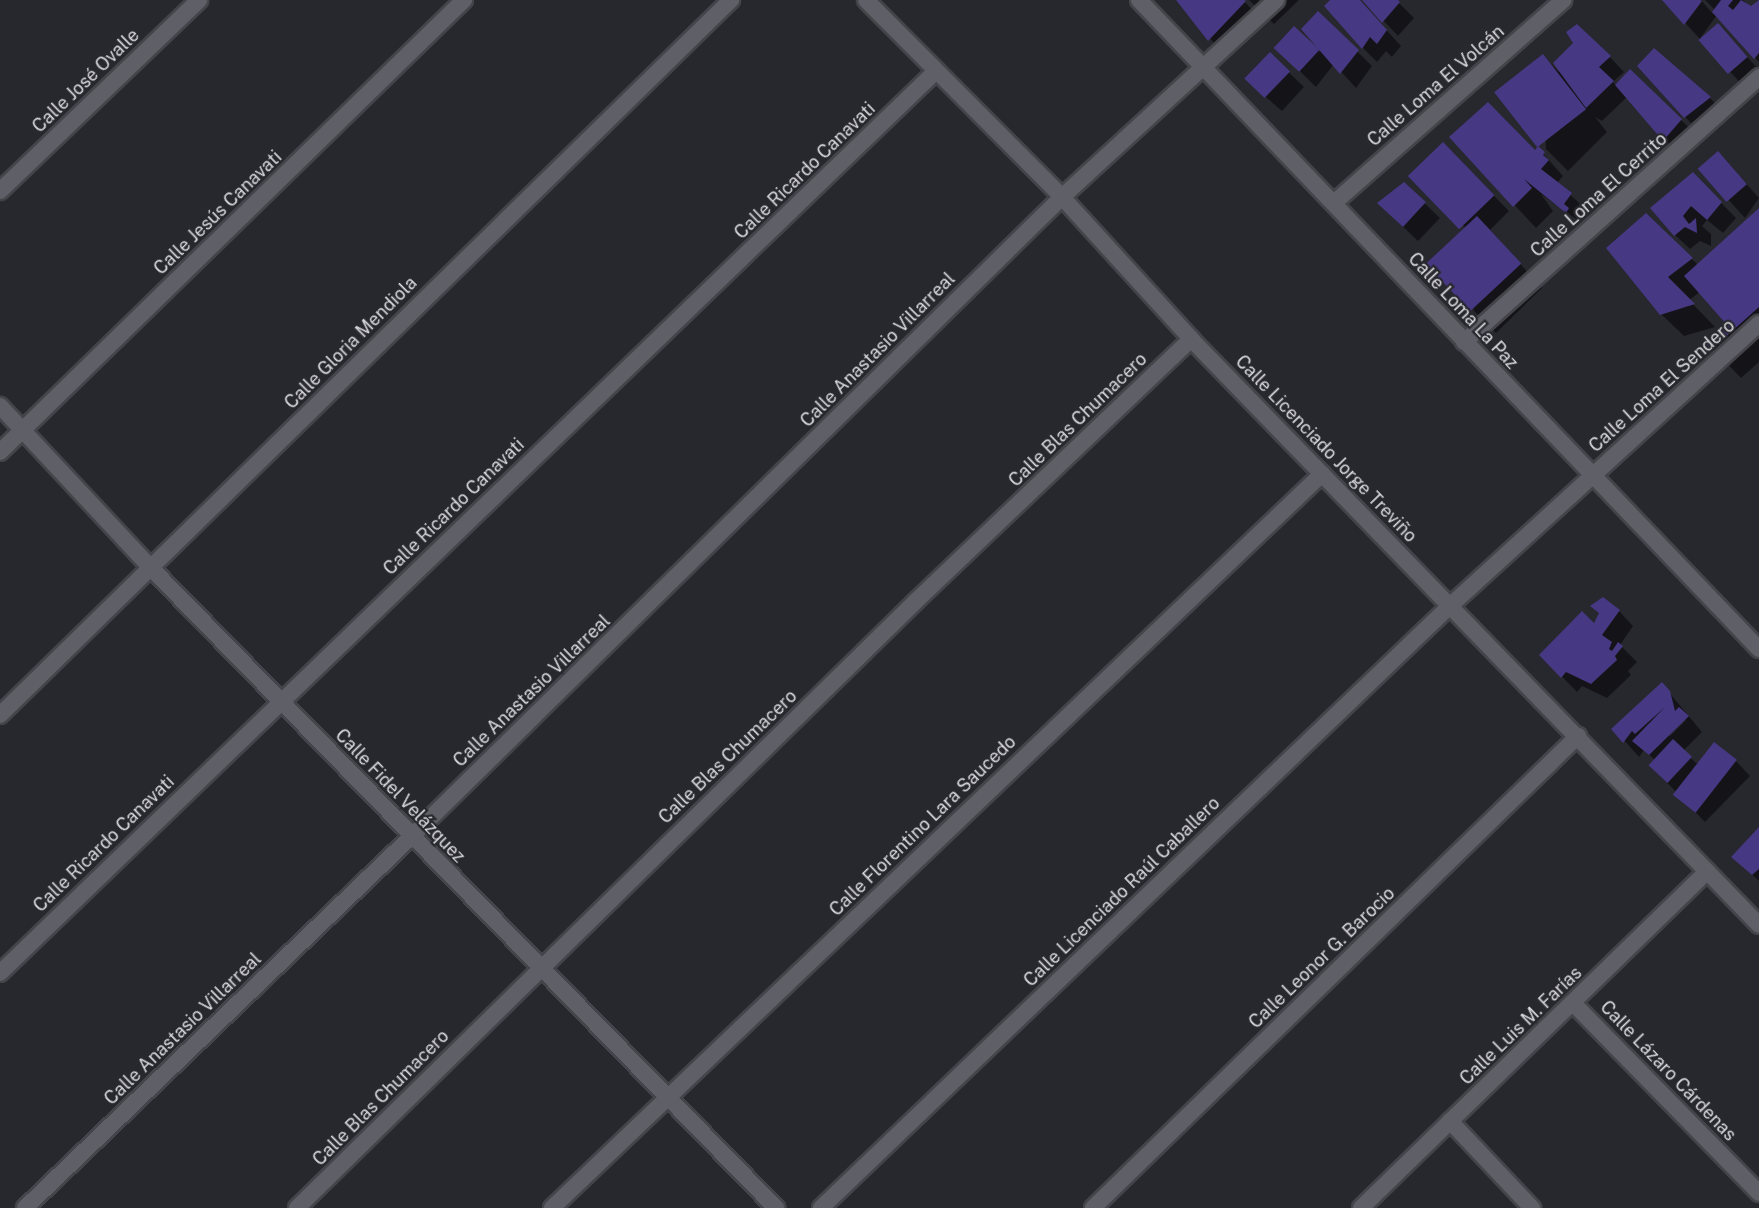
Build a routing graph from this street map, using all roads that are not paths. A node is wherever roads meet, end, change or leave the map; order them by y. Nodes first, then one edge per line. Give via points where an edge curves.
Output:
1 (199, 0) edge
2 (464, 0) edge
3 (731, 0) edge
4 (866, 0) edge
5 (1139, 0) edge
6 (1276, 0) edge
7 (1563, 0) edge
8 (1202, 65) junction
9 (936, 71) junction
10 (1759, 76) edge
11 (0, 191) edge
12 (1062, 197) junction
13 (1335, 202) junction
14 (1759, 324) edge
15 (1191, 339) junction
16 (1464, 342) junction
17 (0, 406) edge
18 (24, 431) junction
19 (0, 452) edge
20 (1322, 474) junction
21 (1591, 477) junction
22 (151, 568) junction
23 (1451, 605) junction
24 (1759, 649) edge
25 (280, 700) junction
26 (0, 715) edge
27 (1578, 736) junction
28 (412, 836) junction
29 (1707, 871) junction
30 (1759, 925) edge
31 (540, 967) junction
32 (0, 973) edge
33 (1574, 1003) junction
34 (669, 1095) junction
35 (1450, 1121) junction
36 (1759, 1193) edge
37 (25, 1208) edge
38 (297, 1208) edge
39 (552, 1208) edge
40 (776, 1208) edge
41 (821, 1208) edge
42 (1093, 1208) edge
43 (1361, 1208) edge
44 (1532, 1208) edge

1 - 11 street, Calle José Ovalle
2 - 18 street, Calle Jesús Canavati
3 - 22 street, Calle Gloria Mendiola
4 - 9 street, Calle Licenciado Jorge Treviño
5 - 8 street, Calle Loma La Paz
6 - 8 street, Calle Anastasio Villarreal
7 - 13 street, Calle Loma El Volcán
8 - 12 street, Calle Anastasio Villarreal
8 - 13 street, Calle Loma La Paz
9 - 12 street, Calle Licenciado Jorge Treviño
9 - 25 street, Calle Ricardo Canavati
10 - 16 street, Calle Loma El Cerrito
12 - 15 street, Calle Licenciado Jorge Treviño
12 - 28 street, Calle Anastasio Villarreal
13 - 16 street, Calle Loma La Paz
14 - 21 street, Calle Loma El Sendero
15 - 20 street, Calle Licenciado Jorge Treviño
15 - 31 street, Calle Blas Chumacero
16 - 21 street, Calle Loma La Paz
17 - 18 street, Calle Fidel Velázquez
18 - 19 street, Calle Jesús Canavati
18 - 22 street, Calle Fidel Velázquez
20 - 23 street, Calle Licenciado Jorge Treviño
20 - 34 street, Calle Florentino Lara Saucedo
21 - 23 street, Calle Loma El Sendero
21 - 24 street, Calle Loma La Paz
22 - 25 street, Calle Fidel Velázquez
22 - 26 street, Calle Gloria Mendiola
23 - 27 street, Calle Licenciado Jorge Treviño
23 - 41 street, Calle Licenciado Raúl Caballero
25 - 28 street, Calle Fidel Velázquez
25 - 32 street, Calle Ricardo Canavati
27 - 29 street, Calle Licenciado Jorge Treviño
27 - 42 street, Calle Leonor G. Barocio
28 - 31 street, Calle Fidel Velázquez
28 - 37 street, Calle Anastasio Villarreal
29 - 30 street, Calle Licenciado Jorge Treviño
29 - 33 street, Calle Luis M. Farías
31 - 34 street, Calle Fidel Velázquez
31 - 38 street, Calle Blas Chumacero
33 - 35 street, Calle Luis M. Farías
33 - 36 street, Calle Lázaro Cárdenas
34 - 39 street, Calle Florentino Lara Saucedo
34 - 40 street, Calle Fidel Velázquez
35 - 43 street, Calle Luis M. Farías
35 - 44 street

